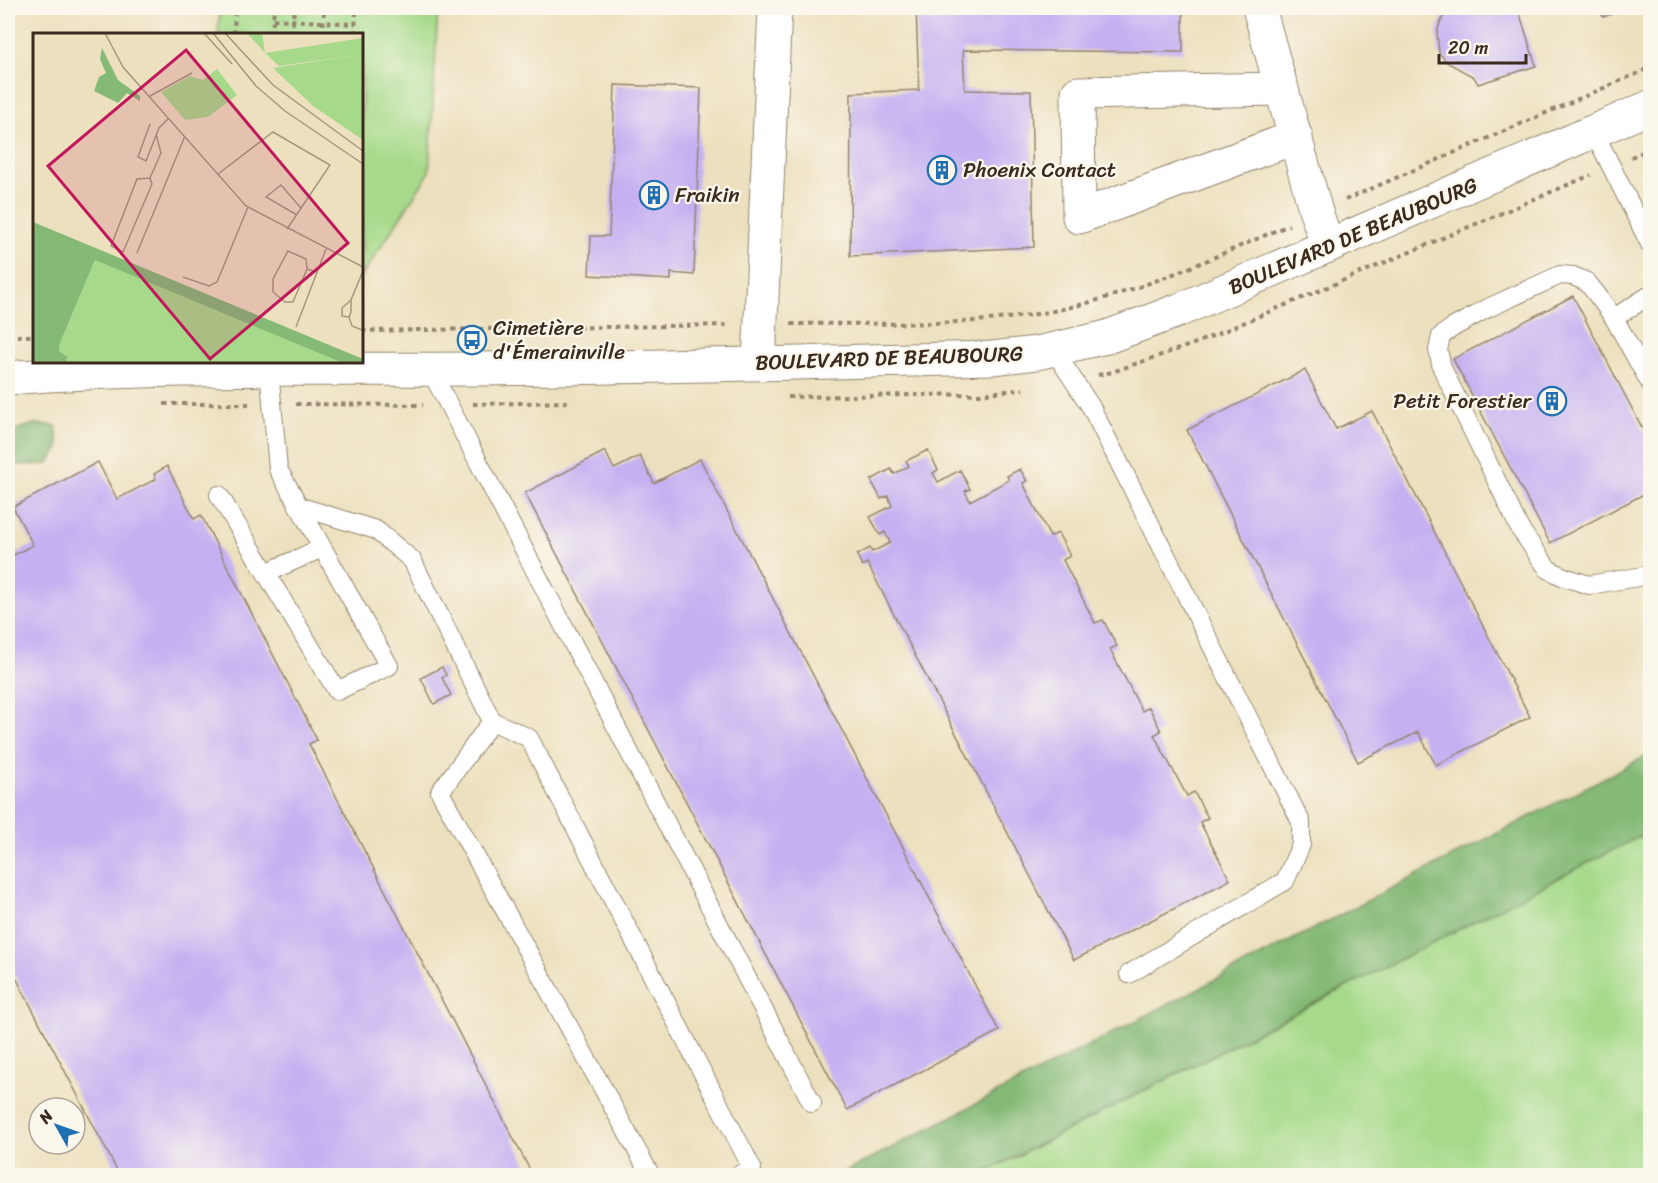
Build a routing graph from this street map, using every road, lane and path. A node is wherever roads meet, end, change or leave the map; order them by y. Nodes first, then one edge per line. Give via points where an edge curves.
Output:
1 (235, 8) edge
2 (274, 8) edge
3 (294, 8) edge
4 (324, 8) edge
5 (356, 8) edge
6 (775, 8) edge
7 (1259, 8) edge
8 (273, 19) junction
9 (293, 20) junction
10 (324, 22) junction
11 (355, 24) junction
12 (234, 33) edge
13 (272, 33) edge
14 (292, 33) edge
15 (323, 33) edge
16 (355, 33) edge
17 (1650, 68) edge
18 (1282, 89) junction
19 (1650, 107) edge
20 (1594, 132) junction
21 (1296, 137) junction
22 (1316, 212) junction
23 (1650, 244) edge
24 (1328, 246) junction
25 (1650, 295) edge
26 (1614, 318) junction
27 (761, 325) junction
28 (363, 331) edge
29 (8, 336) edge
30 (33, 336) edge
31 (1053, 349) junction
32 (759, 363) junction
33 (8, 365) edge
34 (79, 367) edge
35 (268, 369) junction
36 (430, 369) junction
37 (8, 378) edge
38 (1650, 382) edge
39 (219, 495) dead end
40 (298, 506) junction
41 (322, 548) junction
42 (266, 573) junction
43 (1650, 575) edge
44 (492, 721) junction
45 (1129, 974) dead end
46 (812, 1103) dead end
47 (651, 1176) edge
48 (736, 1176) edge

1 - 12 path
2 - 8 path
3 - 9 path
4 - 10 path
5 - 11 path
6 - 27 main road
7 - 18 main road
8 - 9 path
8 - 13 path
9 - 10 path
9 - 14 path
10 - 11 path
10 - 15 path
11 - 16 path
17 - 22 path
18 - 21 main road
18 - 21 main road via 1078,93 1079,217
19 - 20 main road, BOULEVARD DE BEAUBOURG
20 - 23 lane
20 - 24 main road, BOULEVARD DE BEAUBOURG
21 - 22 main road
22 - 24 main road
22 - 27 path via 1159,280 1039,314 958,322
24 - 31 main road, BOULEVARD DE BEAUBOURG via 1177,311 1107,337
25 - 26 lane
26 - 38 lane
26 - 43 lane via 1587,282 1560,275 1452,328 1441,336 1438,350 1442,368 1520,529 1548,569 1588,585
27 - 28 path
27 - 32 main road
29 - 30 path
31 - 32 main road, BOULEVARD DE BEAUBOURG via 992,358
31 - 45 lane via 1091,407 1301,822 1301,845 1286,881
32 - 36 main road, BOULEVARD DE BEAUBOURG
33 - 34 main road, BOULEVARD DE BEAUBOURG
34 - 35 main road, BOULEVARD DE BEAUBOURG
34 - 37 main road, BOULEVARD DE BEAUBOURG
35 - 36 main road, BOULEVARD DE BEAUBOURG
35 - 40 lane via 278,469
36 - 46 lane
39 - 42 lane
40 - 41 lane
40 - 44 lane via 376,530 412,560
41 - 42 lane
41 - 42 lane via 389,666 337,691
44 - 47 lane via 440,792
44 - 48 lane via 529,738 752,1168

